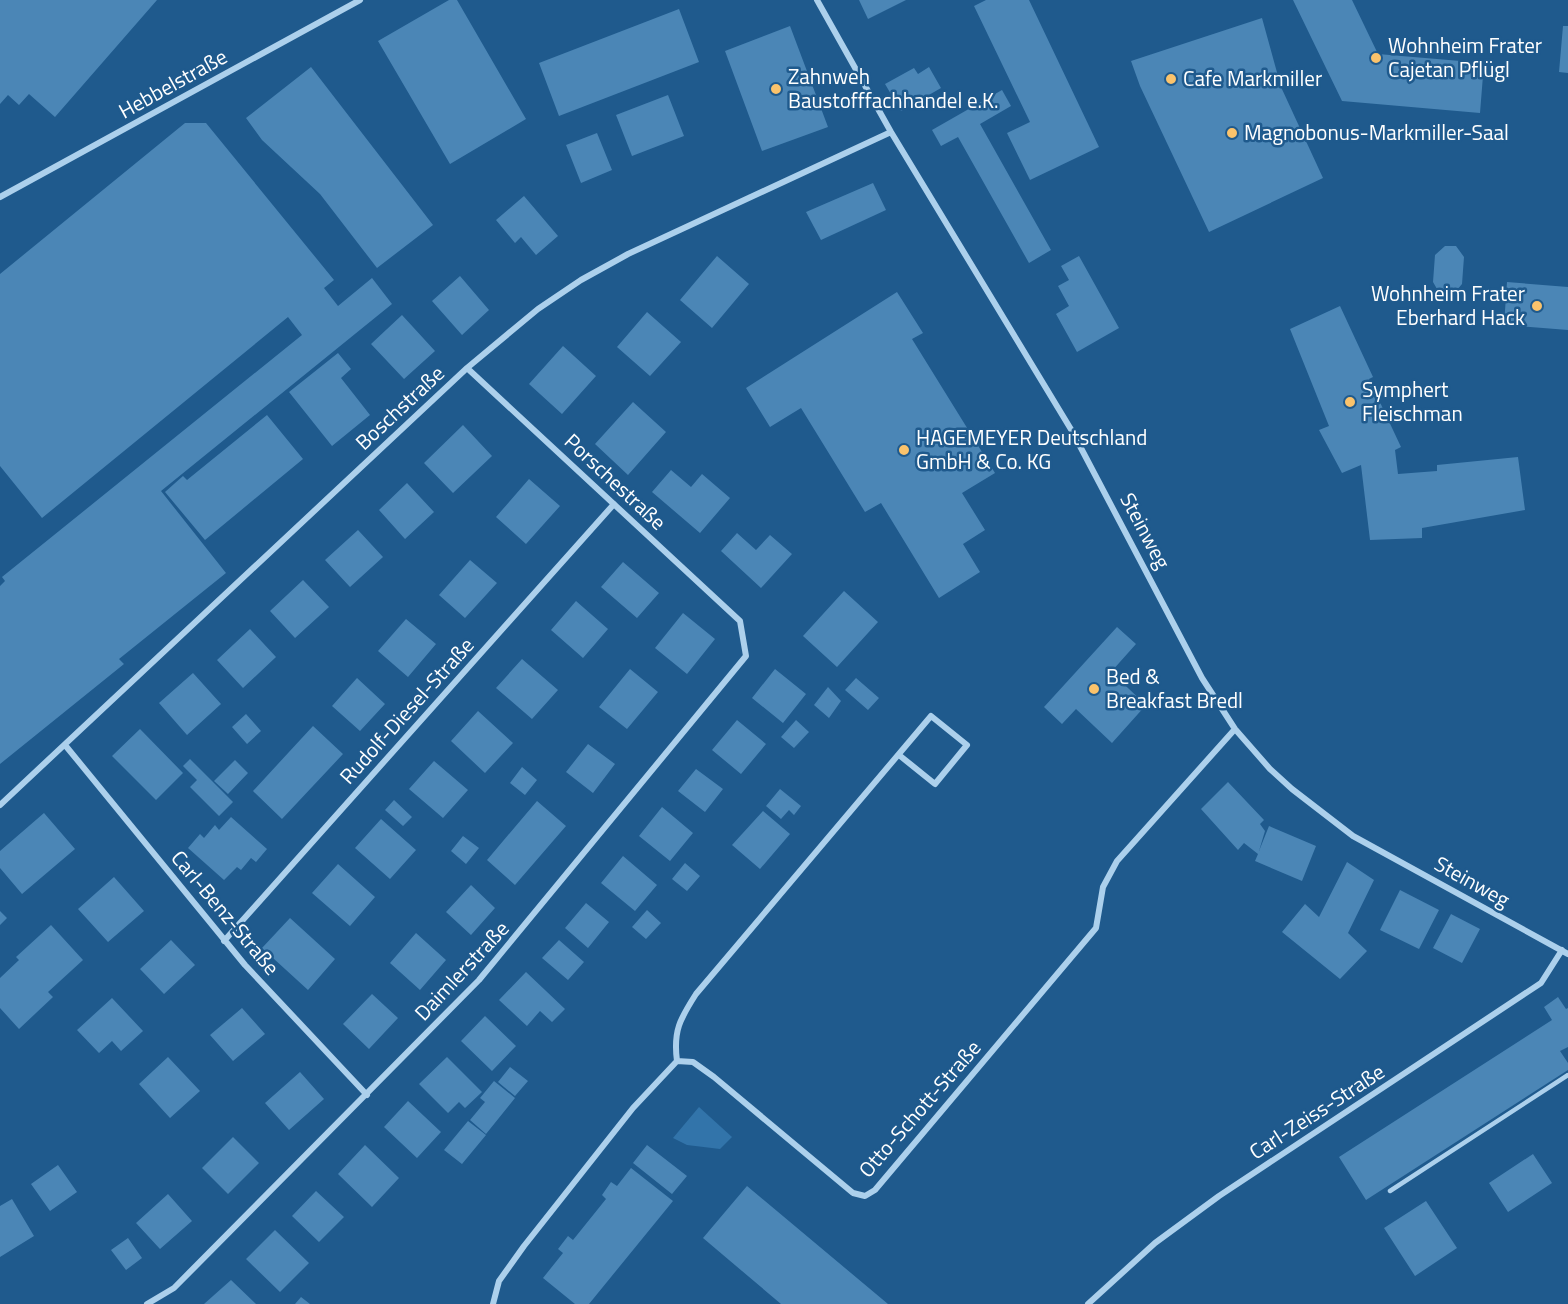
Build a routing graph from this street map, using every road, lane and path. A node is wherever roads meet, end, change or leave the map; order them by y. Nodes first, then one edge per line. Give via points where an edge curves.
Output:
1 (360, 0) edge
2 (817, 0) edge
3 (891, 132) junction
4 (0, 197) edge
5 (467, 368) junction
6 (614, 504) junction
7 (740, 621) joint
8 (1234, 729) junction
9 (65, 745) junction
10 (899, 755) junction
11 (0, 805) edge
12 (224, 941) junction
13 (1565, 952) edge
14 (677, 1061) junction
15 (1568, 1076) edge
16 (367, 1095) junction
17 (1390, 1191) dead end
18 (492, 1303) edge
19 (147, 1304) edge
20 (1088, 1304) edge

1 - 4 street, Hebbelstraße
2 - 3 street, Steinweg
3 - 5 street, Boschstraße via 628,254 581,280 538,309
3 - 8 street, Steinweg via 1072,431 1202,678
5 - 6 street, Porschestraße
5 - 9 street, Boschstraße
6 - 7 street, Porschestraße
6 - 12 street, Rudolf-Diesel-Straße
7 - 16 street, Daimlerstraße via 746,656 479,980
8 - 13 street, Steinweg via 1292,789 1353,836
8 - 14 street, Otto-Schott-Straße via 1117,861 1103,887 1096,928 875,1190 865,1196 853,1193 836,1180 714,1077 693,1062
9 - 11 street, Boschstraße
9 - 12 street, Carl-Benz-Straße
10 - 10 street via 931,716 967,745 935,784
10 - 14 street via 696,994 674,1038
12 - 16 street, Carl-Benz-Straße
13 - 20 street, Carl-Zeiss-Straße via 1541,983 1219,1196 1155,1243
14 - 18 street via 633,1108 524,1246 499,1281
15 - 17 lane
16 - 19 street, Daimlerstraße via 174,1288

